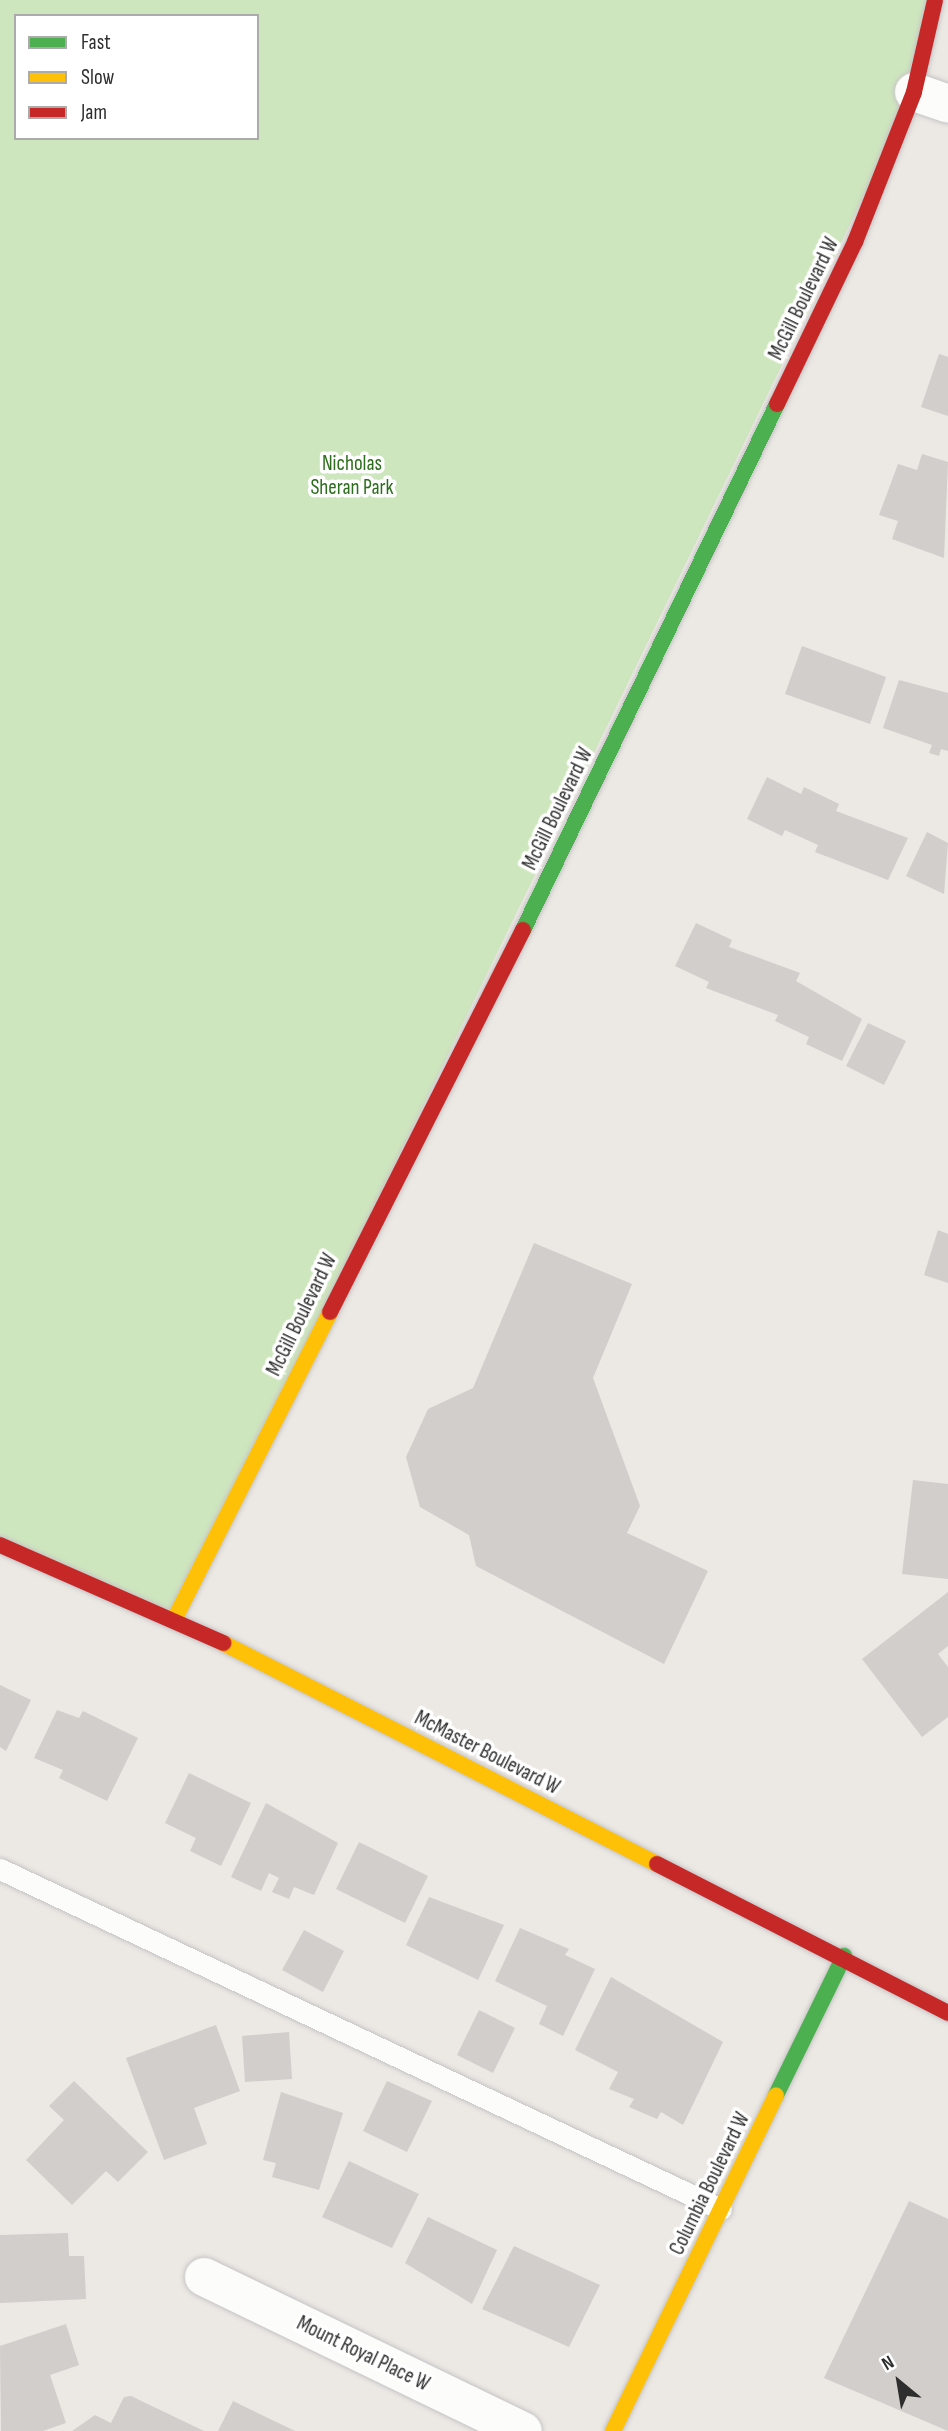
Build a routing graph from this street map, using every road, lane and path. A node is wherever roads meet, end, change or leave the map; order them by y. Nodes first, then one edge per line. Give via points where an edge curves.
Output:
1 (935, 0) edge
2 (931, 98) edge
3 (0, 1545) edge
4 (175, 1618) junction
5 (0, 1869) edge
6 (844, 1956) junction
7 (948, 2013) edge
8 (721, 2209) junction
9 (204, 2277) dead end
10 (523, 2431) edge
11 (613, 2431) edge

1 - 2 street, McGill Boulevard W
2 - 4 street, McGill Boulevard W via 855,242 563,846
3 - 4 street, McMaster Boulevard W
4 - 6 street, McMaster Boulevard W
5 - 8 lane
6 - 7 street, McMaster Boulevard W
6 - 8 street, Columbia Boulevard W
8 - 11 street, Columbia Boulevard W
9 - 10 street, Mount Royal Place W

